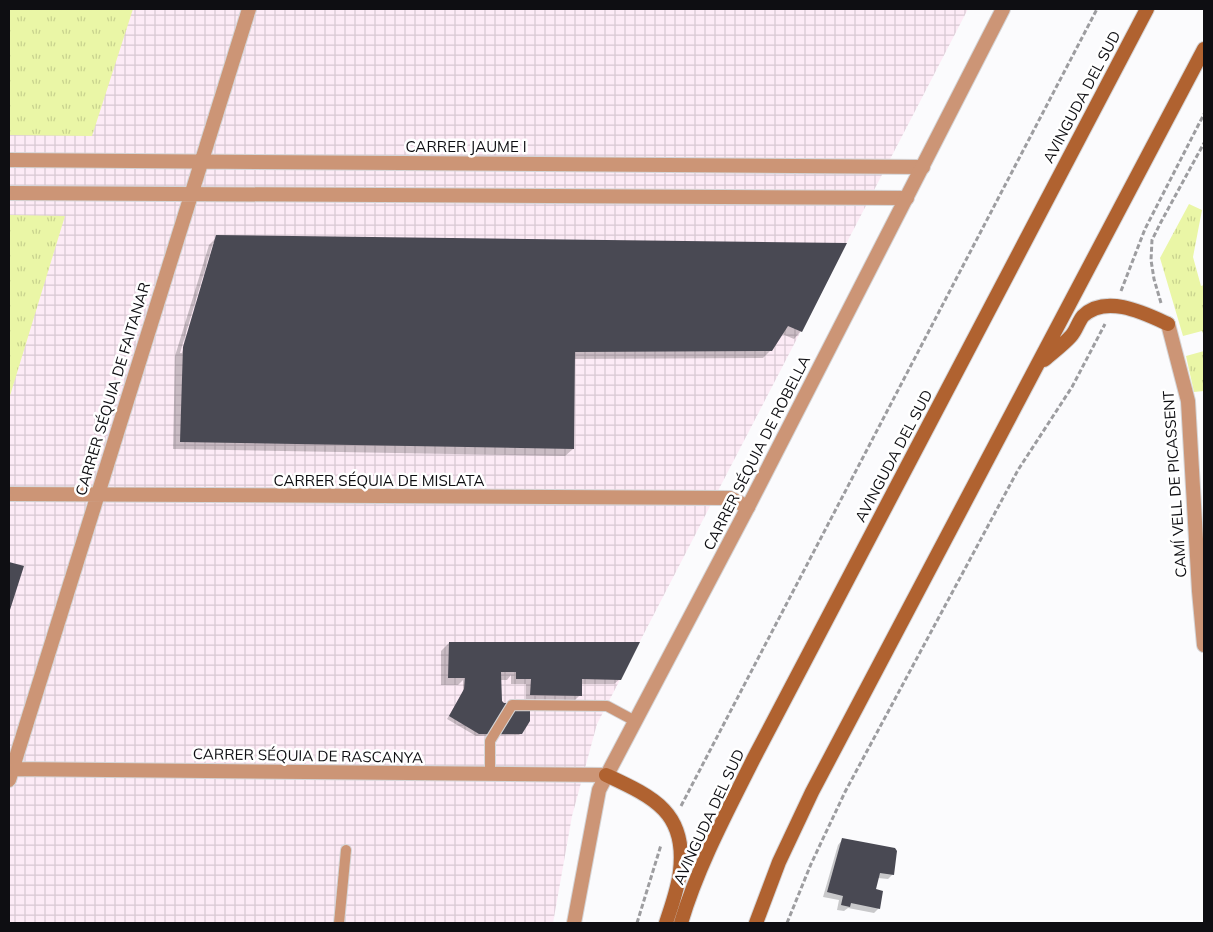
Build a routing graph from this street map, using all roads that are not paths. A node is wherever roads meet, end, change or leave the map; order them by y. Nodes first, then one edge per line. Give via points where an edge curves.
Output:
1 (249, 9) edge
2 (1003, 9) edge
3 (1147, 9) edge
4 (1204, 49) edge
5 (9, 160) edge
6 (202, 161) junction
7 (923, 167) junction
8 (9, 193) edge
9 (191, 194) junction
10 (907, 198) junction
11 (1168, 324) joint
12 (1038, 365) junction
13 (9, 494) edge
14 (97, 496) junction
15 (748, 508) junction
16 (1204, 645) edge
17 (635, 720) junction
18 (10, 773) edge
19 (490, 774) junction
20 (606, 775) junction
21 (346, 850) dead end
22 (339, 923) edge
23 (574, 923) edge
24 (666, 923) edge
25 (681, 923) edge
26 (756, 923) edge

1 - 6 street, CARRER SÉQUIA DE FAITANAR
2 - 7 street, CARRER SÉQUIA DE ROBELLA
3 - 25 main road, AVINGUDA DEL SUD via 754,758 718,832
4 - 12 main road
5 - 6 street, CARRER JAUME I
6 - 7 street, CARRER JAUME I
6 - 9 street, CARRER SÉQUIA DE FAITANAR
7 - 10 street, CARRER SÉQUIA DE ROBELLA
8 - 9 street
9 - 10 street
9 - 14 street, CARRER SÉQUIA DE FAITANAR
10 - 15 street, CARRER SÉQUIA DE ROBELLA
11 - 12 main road via 1138,311 1115,306 1095,309 1082,317 1072,336
11 - 16 street, CAMÍ VELL DE PICASSENT via 1188,401
12 - 26 main road via 812,792 779,862
13 - 14 street, CARRER SÉQUIA DE MISLATA
14 - 15 street, CARRER SÉQUIA DE MISLATA via 730,498
14 - 18 street, CARRER SÉQUIA DE FAITANAR
15 - 17 street, CARRER SÉQUIA DE ROBELLA
17 - 19 lane via 607,706 512,705 490,740
17 - 20 street, CARRER SÉQUIA DE ROBELLA
18 - 19 street, CARRER SÉQUIA DE RASCANYA
19 - 20 street, CARRER SÉQUIA DE RASCANYA
20 - 23 street, CARRER SÉQUIA DE ROBELLA via 598,790
20 - 24 main road via 640,791 674,821 681,844 680,872
21 - 22 lane

